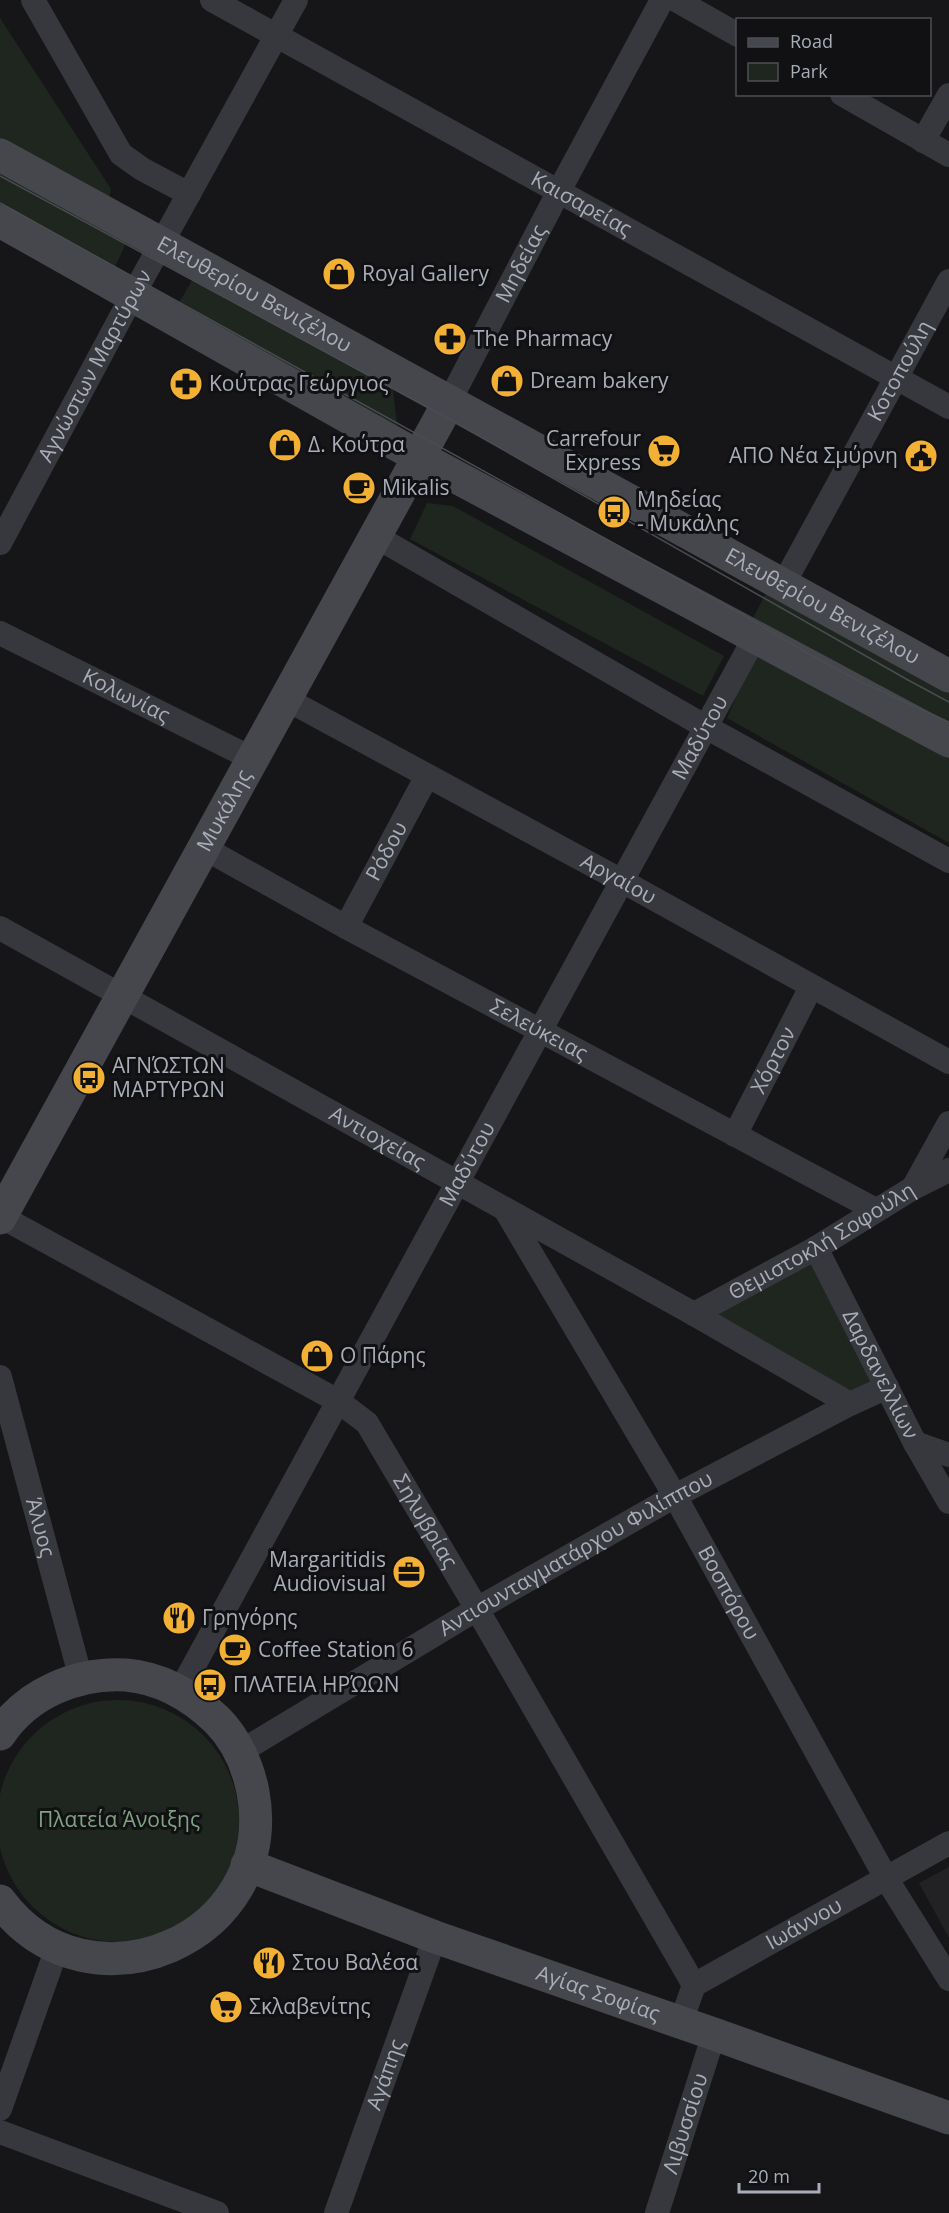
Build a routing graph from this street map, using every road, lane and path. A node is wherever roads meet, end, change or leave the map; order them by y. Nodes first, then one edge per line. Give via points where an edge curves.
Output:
1 (33, 0) edge
2 (212, 0) edge
3 (296, 0) edge
4 (662, 0) edge
5 (676, 0) edge
6 (736, 34) edge
7 (276, 37) junction
8 (949, 95) edge
9 (845, 96) edge
10 (923, 141) junction
11 (0, 155) edge
12 (949, 155) edge
13 (559, 191) junction
14 (189, 194) junction
15 (0, 221) edge
16 (162, 243) junction
17 (949, 281) edge
18 (134, 295) junction
19 (896, 378) junction
20 (449, 402) junction
21 (949, 407) edge
22 (419, 457) junction
23 (375, 536) junction
24 (0, 543) edge
25 (783, 585) junction
26 (0, 633) edge
27 (755, 637) junction
28 (949, 676) edge
29 (286, 699) junction
30 (706, 727) junction
31 (949, 741) edge
32 (252, 759) junction
33 (427, 776) junction
34 (204, 848) junction
35 (949, 861) edge
36 (622, 881) junction
37 (0, 927) edge
38 (346, 927) junction
39 (811, 987) junction
40 (122, 996) junction
41 (540, 1030) junction
42 (949, 1062) edge
43 (949, 1123) edge
44 (735, 1135) junction
45 (949, 1170) edge
46 (458, 1182) junction
47 (913, 1188) junction
48 (505, 1208) junction
49 (876, 1210) junction
50 (0, 1217) edge
51 (816, 1248) junction
52 (694, 1314) junction
53 (0, 1377) edge
54 (887, 1387) junction
55 (338, 1401) junction
56 (850, 1404) junction
57 (915, 1443) junction
58 (949, 1455) edge
59 (675, 1496) junction
60 (949, 1502) edge
61 (477, 1609) junction
62 (81, 1679) junction
63 (180, 1691) junction
64 (0, 1734) edge
65 (240, 1752) junction
66 (949, 1843) edge
67 (247, 1865) junction
68 (886, 1878) junction
69 (0, 1901) edge
70 (435, 1937) junction
71 (57, 1948) junction
72 (949, 1979) edge
73 (694, 1985) junction
74 (681, 2022) junction
75 (714, 2034) junction
76 (0, 2109) edge
77 (949, 2118) edge
78 (0, 2132) edge
79 (217, 2213) edge
80 (336, 2213) edge
81 (657, 2213) edge

1 - 14 street via 121,154
2 - 7 street, Καισαρείας
3 - 7 street, Αγνώστων Μαρτύρων
4 - 13 street, Μηδείας
5 - 6 street
7 - 13 street, Καισαρείας
7 - 14 street, Αγνώστων Μαρτύρων
8 - 10 street
9 - 10 street
10 - 12 street
11 - 16 street, Ελευθερίου Βενιζέλου
13 - 19 street, Καισαρείας
13 - 20 street, Μηδείας
14 - 16 street, Αγνώστων Μαρτύρων
15 - 18 street
16 - 18 street, Αγνώστων Μαρτύρων
16 - 20 street, Ελευθερίου Βενιζέλου
17 - 19 street, Κοτοπούλη
18 - 22 street
18 - 24 street, Αγνώστων Μαρτύρων
19 - 21 street, Καισαρείας
19 - 25 street, Κοτοπούλη
20 - 22 street, Μυκάλης
20 - 25 street, Ελευθερίου Βενιζέλου
22 - 23 street, Μυκάλης
22 - 27 street
23 - 29 street, Μυκάλης
23 - 30 street
25 - 28 street, Ελευθερίου Βενιζέλου
26 - 32 street, Κολωνίας
27 - 30 street, Μαδύτου
27 - 31 street
29 - 32 street, Μυκάλης
29 - 33 street, Αργαίου
30 - 35 street
30 - 36 street, Μαδύτου
32 - 34 street, Μυκάλης
33 - 36 street, Αργαίου
33 - 38 street, Ρόδου
34 - 38 street, Σελεύκειας
34 - 40 street, Μυκάλης
36 - 39 street, Αργαίου
36 - 41 street, Μαδύτου
37 - 40 street, Αντιοχείας
38 - 41 street, Σελεύκειας
39 - 42 street, Αργαίου
39 - 44 street, Χόρτον
40 - 46 street, Αντιοχείας
40 - 50 street, Μυκάλης
41 - 44 street, Σελεύκειας
41 - 46 street, Μαδύτου
43 - 47 street
44 - 49 street, Σελεύκειας
45 - 47 street, Θεμιστοκλή Σοφούλη
46 - 48 street, Αντιοχείας
46 - 55 street, Μαδύτου
47 - 49 street, Θεμιστοκλή Σοφούλη
48 - 52 street, Αντιοχείας
48 - 59 street, Βοσπόρου
49 - 51 street, Θεμιστοκλή Σοφούλη
50 - 55 street, Σηλυβρίας
51 - 52 street, Θεμιστοκλή Σοφούλη
51 - 54 street, Δαρδανελλίων
52 - 56 street, Αντιοχείας
53 - 62 street, Άλυος
54 - 56 street, Αντισυνταγματάρχου Φιλίππου
54 - 57 street, Δαρδανελλίων
55 - 61 street, Σηλυβρίας via 367,1423
55 - 63 street, Μαδύτου
56 - 59 street, Αντισυνταγματάρχου Φιλίππου
57 - 58 street
57 - 60 street, Δαρδανελλίων
59 - 61 street, Αντισυνταγματάρχου Φιλίππου
59 - 68 street, Βοσπόρου
61 - 65 street, Αντισυνταγματάρχου Φιλίππου
61 - 73 street, Σηλυβρίας
62 - 63 street via 127,1675
62 - 64 street via 52,1689 26,1705
63 - 65 street via 224,1727
65 - 67 street via 255,1800 253,1841
66 - 68 street, Ιωάννου
67 - 70 street, Αγίας Σοφίας
67 - 71 street via 221,1910 179,1943 125,1959 96,1958
68 - 72 street, Βοσπόρου
68 - 73 street, Ιωάννου
69 - 71 street via 32,1933
70 - 74 street, Αγίας Σοφίας
70 - 80 street, Αγάπης
71 - 76 street
73 - 74 street
74 - 75 street, Αγίας Σοφίας
75 - 77 street, Αγίας Σοφίας
75 - 81 street, Λιβυσσίου
78 - 79 street

